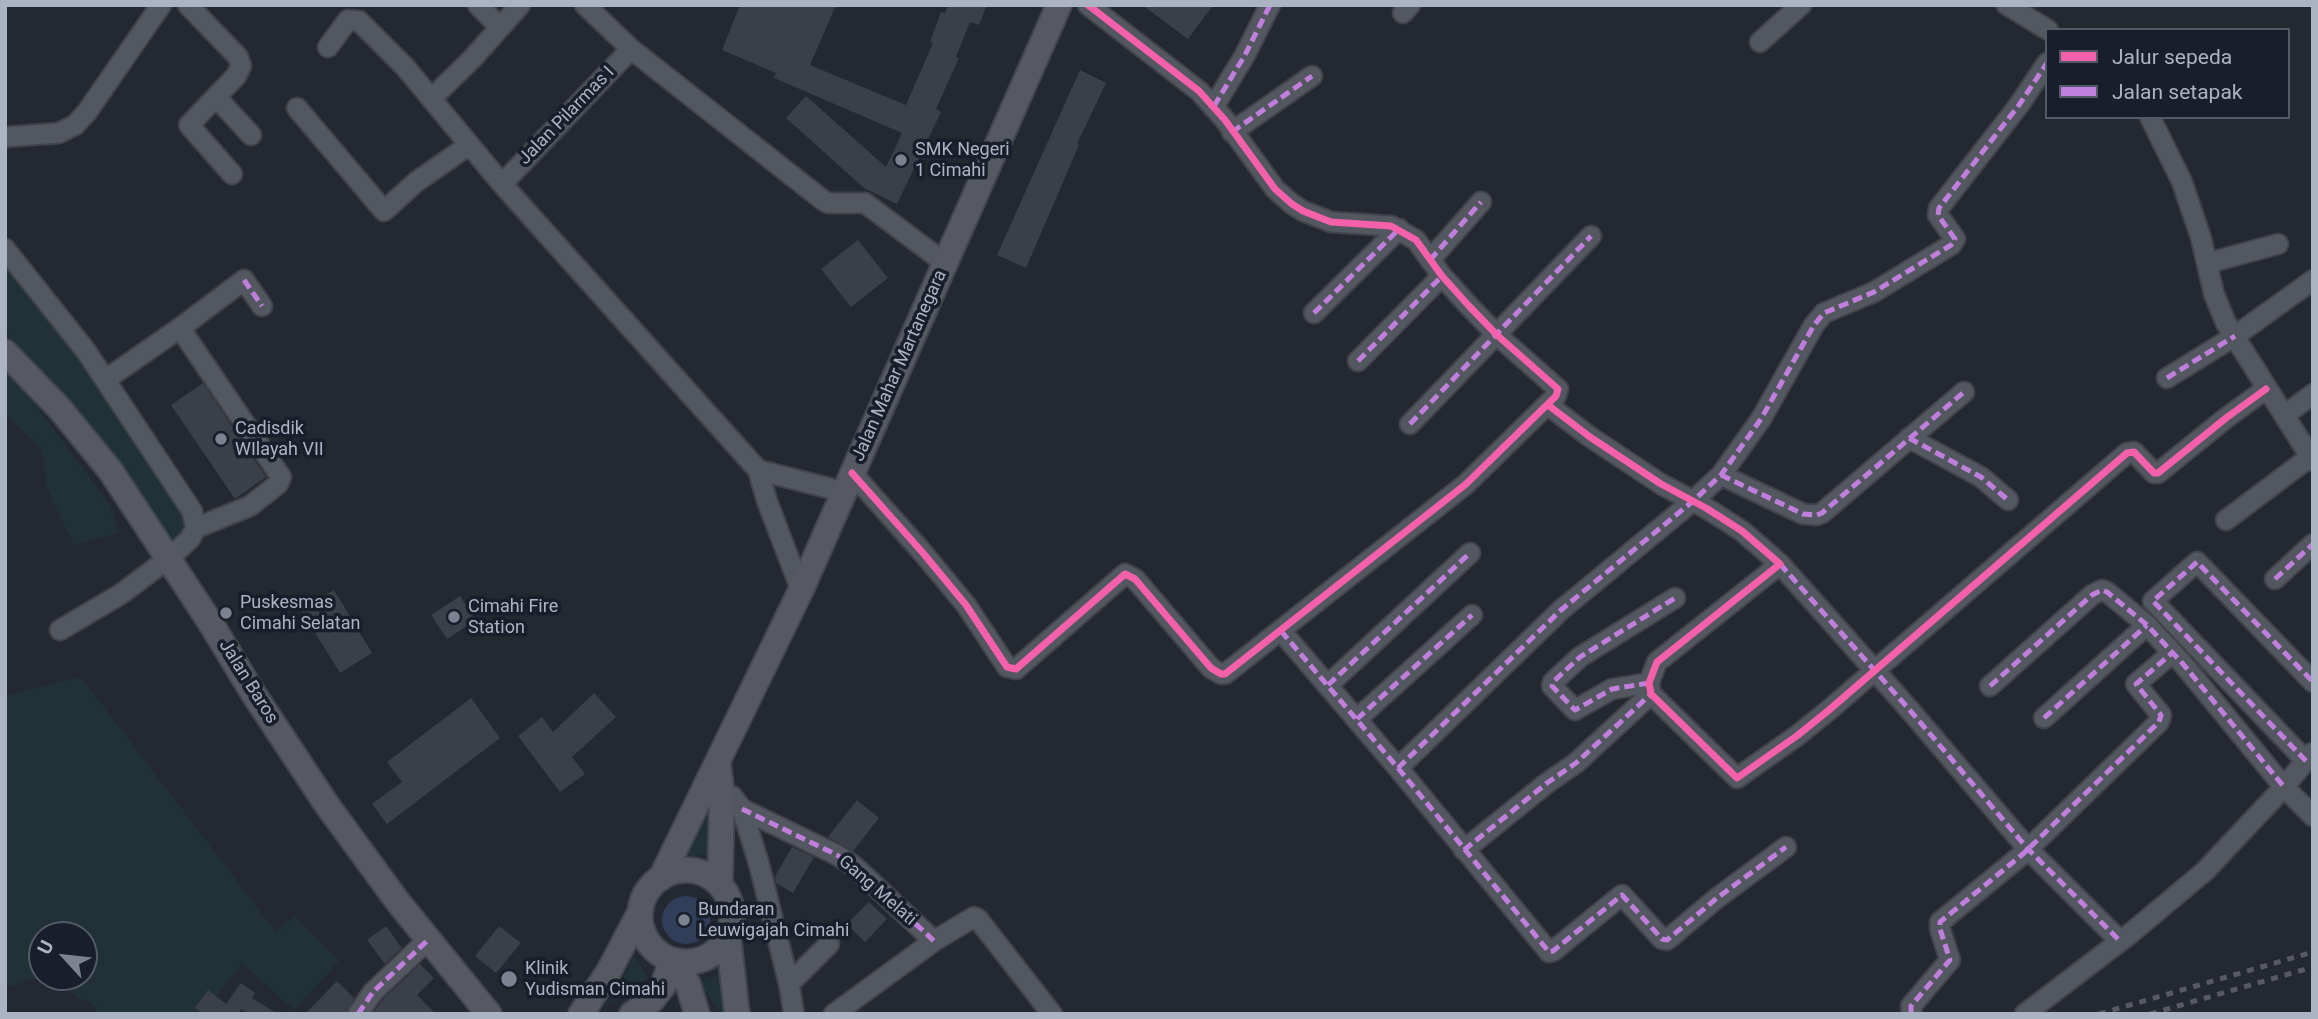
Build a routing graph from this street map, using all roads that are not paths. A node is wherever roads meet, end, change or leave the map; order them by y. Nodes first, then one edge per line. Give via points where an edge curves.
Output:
1 (161, 5) edge
2 (188, 5) edge
3 (478, 5) edge
4 (520, 5) edge
5 (585, 5) edge
6 (1059, 5) edge
7 (1088, 5) edge
8 (1270, 5) edge
9 (1801, 5) edge
10 (2007, 5) edge
11 (499, 26) junction
12 (2045, 28) edge
13 (1760, 42) dead end
14 (328, 47) dead end
15 (631, 49) junction
16 (2045, 66) edge
17 (1312, 76) dead end
18 (216, 97) junction
19 (432, 98) junction
20 (1214, 106) junction
21 (297, 108) dead end
22 (2151, 119) edge
23 (1232, 132) junction
24 (251, 135) dead end
25 (5, 137) edge
26 (469, 145) junction
27 (232, 174) dead end
28 (502, 184) junction
29 (1481, 202) dead end
30 (1399, 229) junction
31 (1591, 236) dead end
32 (2278, 244) dead end
33 (5, 249) edge
34 (945, 262) junction
35 (2208, 263) junction
36 (1436, 268) junction
37 (2313, 280) edge
38 (262, 306) dead end
39 (1314, 313) dead end
40 (180, 328) junction
41 (1497, 335) junction
42 (2235, 336) junction
43 (5, 352) edge
44 (1358, 361) dead end
45 (2167, 378) dead end
46 (105, 380) junction
47 (2266, 389) junction
48 (1964, 392) dead end
49 (2313, 394) edge
50 (1548, 405) junction
51 (2284, 415) junction
52 (1410, 424) dead end
53 (1909, 438) junction
54 (2311, 459) edge
55 (758, 470) junction
56 (1721, 475) junction
57 (848, 483) junction
58 (2008, 500) dead end
59 (1693, 501) junction
60 (2226, 520) dead end
61 (196, 528) junction
62 (2313, 544) edge
63 (1470, 553) dead end
64 (169, 558) junction
65 (1780, 564) junction
66 (2275, 579) dead end
67 (801, 590) junction
68 (1675, 598) dead end
69 (1472, 615) dead end
70 (2147, 625) junction
71 (60, 630) dead end
72 (1281, 631) junction
73 (2198, 649) junction
74 (2178, 659) junction
75 (1875, 670) junction
76 (2313, 682) edge
77 (1328, 685) junction
78 (1990, 686) dead end
79 (1650, 689) junction
80 (2044, 718) dead end
81 (1357, 719) junction
82 (2309, 757) edge
83 (718, 762) junction
84 (1398, 768) junction
85 (2284, 787) junction
86 (722, 794) junction
87 (742, 809) junction
88 (2313, 816) edge
89 (1786, 847) dead end
90 (2028, 849) junction
91 (1464, 850) junction
92 (661, 878) junction
93 (720, 885) junction
94 (640, 912) junction
95 (729, 934) junction
96 (429, 939) junction
97 (934, 941) junction
98 (2120, 942) junction
99 (829, 944) dead end
100 (671, 961) junction
101 (789, 984) junction
102 (358, 1014) edge
103 (489, 1014) edge
104 (581, 1014) edge
105 (632, 1014) edge
106 (697, 1014) edge
107 (737, 1014) edge
108 (794, 1014) edge
109 (834, 1014) edge
110 (1052, 1014) edge
111 (1912, 1014) edge
112 (2025, 1014) edge

1 - 25 street via 75,125 59,133
2 - 18 street via 238,57 241,66
3 - 11 street
4 - 11 street
5 - 15 street
6 - 34 main road, Jalan Mahar Martanegara
7 - 20 street
8 - 20 street
9 - 13 street
10 - 12 street
11 - 19 street
14 - 19 street via 348,20 359,21
15 - 28 street, Jalan Pilarmas I
15 - 34 street via 824,201 867,204
16 - 56 street via 1939,208 1938,215 1955,239 1953,243 1874,292 1819,316 1760,419
17 - 23 street
18 - 24 street
18 - 27 street via 188,125
19 - 26 street
20 - 23 street
21 - 26 street via 384,211
22 - 35 street via 2182,182
23 - 30 street via 1275,189 1303,211 1331,222
26 - 28 street
28 - 55 street
29 - 36 street
30 - 36 street via 1416,240
30 - 39 street
31 - 41 street
32 - 35 street
33 - 46 street
34 - 57 main road, Jalan Mahar Martanegara
35 - 42 street via 2214,294
36 - 41 street
36 - 44 street
37 - 42 street
38 - 40 street via 244,280
40 - 46 street
40 - 61 street via 281,477 250,506
41 - 50 street via 1558,388
41 - 52 street
42 - 45 street
42 - 47 street
43 - 64 main road, Jalan Baros via 110,470
46 - 61 street via 192,511
47 - 51 street
47 - 75 street via 2158,473 2137,453 2127,453
48 - 53 street
49 - 51 street
50 - 59 street
50 - 72 street via 1466,484
51 - 54 street
53 - 56 street via 1817,515 1803,514
53 - 58 street via 1981,477
54 - 60 street
55 - 57 street
55 - 67 street
56 - 59 street
57 - 67 main road, Jalan Mahar Martanegara
57 - 72 street via 932,563 1003,663 1012,668 1125,574 1135,579 1221,674
59 - 65 street via 1742,531
59 - 84 street via 1561,610
61 - 64 street
62 - 66 street
63 - 77 street
64 - 71 street via 121,594
64 - 96 main road, Jalan Baros via 327,805
65 - 75 street
65 - 79 street via 1657,662
67 - 83 main road, Jalan Mahar Martanegara
68 - 79 street via 1580,657 1552,686 1575,710 1608,691
69 - 81 street
70 - 74 street
70 - 78 street via 2107,592 2097,592
70 - 80 street
72 - 77 street
73 - 74 street
73 - 76 street via 2152,601 2197,562
73 - 82 street
74 - 85 street
74 - 90 street via 2136,684 2162,716 2159,722
75 - 79 street via 1739,778
75 - 90 street
77 - 81 street
79 - 91 street via 1576,763
81 - 84 street
82 - 85 street
83 - 86 main road
83 - 92 main road, Jalan Mahar Martanegara
84 - 91 street
85 - 88 street
85 - 98 street via 2205,871
86 - 87 street, Gang Melati via 732,796
86 - 93 main road
87 - 97 street, Gang Melati via 854,866
87 - 101 street
89 - 91 street via 1667,940 1622,895 1551,952
90 - 98 street
90 - 111 street via 1940,922 1950,960 1911,1006
92 - 93 main road via 692,870
92 - 94 main road via 651,887
93 - 95 main road via 731,908
94 - 100 main road via 650,945
94 - 104 main road
95 - 100 main road via 717,950 699,960
95 - 107 main road
96 - 102 street via 373,992
96 - 103 main road, Jalan Baros
97 - 109 street
97 - 110 street via 975,918
98 - 112 street
99 - 101 street
100 - 105 main road via 663,986
100 - 106 main road via 688,984
101 - 108 street

